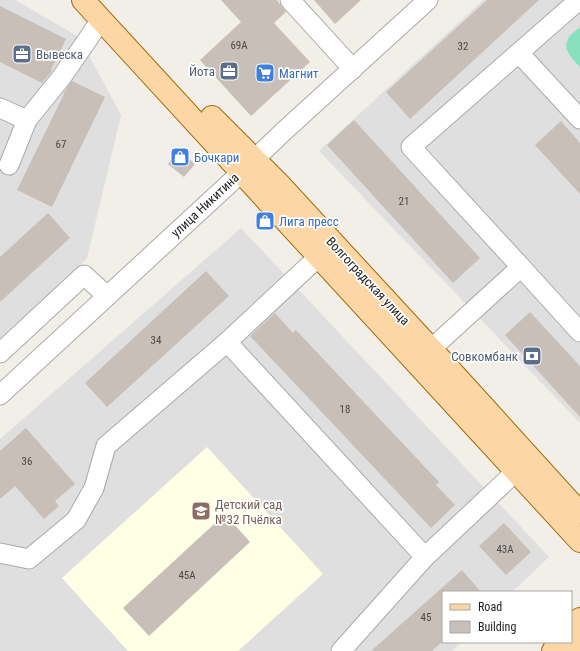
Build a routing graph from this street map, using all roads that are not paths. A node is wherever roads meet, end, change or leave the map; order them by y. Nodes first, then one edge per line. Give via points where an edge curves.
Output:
1 (83, 0) edge
2 (290, 0) edge
3 (428, 0) edge
4 (579, 0) edge
5 (102, 9) edge
6 (519, 53) junction
7 (353, 69) junction
8 (0, 108) edge
9 (580, 119) edge
10 (28, 120) junction
11 (9, 165) dead end
12 (247, 166) junction
13 (326, 250) junction
14 (521, 267) junction
15 (107, 296) junction
16 (580, 332) edge
17 (226, 342) junction
18 (431, 349) junction
19 (0, 353) edge
20 (0, 395) edge
21 (523, 465) junction
22 (580, 513) edge
23 (580, 541) edge
24 (0, 553) edge
25 (425, 557) junction
26 (580, 619) edge
27 (572, 627) edge
28 (580, 642) edge
29 (341, 651) edge
30 (572, 651) edge

1 - 5 main road, Волгоградская улица
2 - 7 street
3 - 7 street, улица Никитина
4 - 6 street
5 - 10 street via 88,39
5 - 12 main road, Волгоградская улица via 225,131
6 - 9 street
6 - 14 street via 411,147
7 - 12 street, улица Никитина
8 - 10 street
10 - 11 street
12 - 13 main road, Волгоградская улица via 278,183
12 - 15 street, улица Никитина
13 - 17 street
13 - 18 main road, Волгоградская улица
13 - 21 main road
14 - 16 street
14 - 18 street
15 - 19 street via 84,275
15 - 20 street, улица Никитина
17 - 24 street via 106,446 94,488 76,520 30,559
17 - 25 street
18 - 21 main road, Волгоградская улица
21 - 22 main road, Волгоградская улица
21 - 23 main road
21 - 25 street
25 - 29 street
26 - 27 main road
28 - 30 main road

